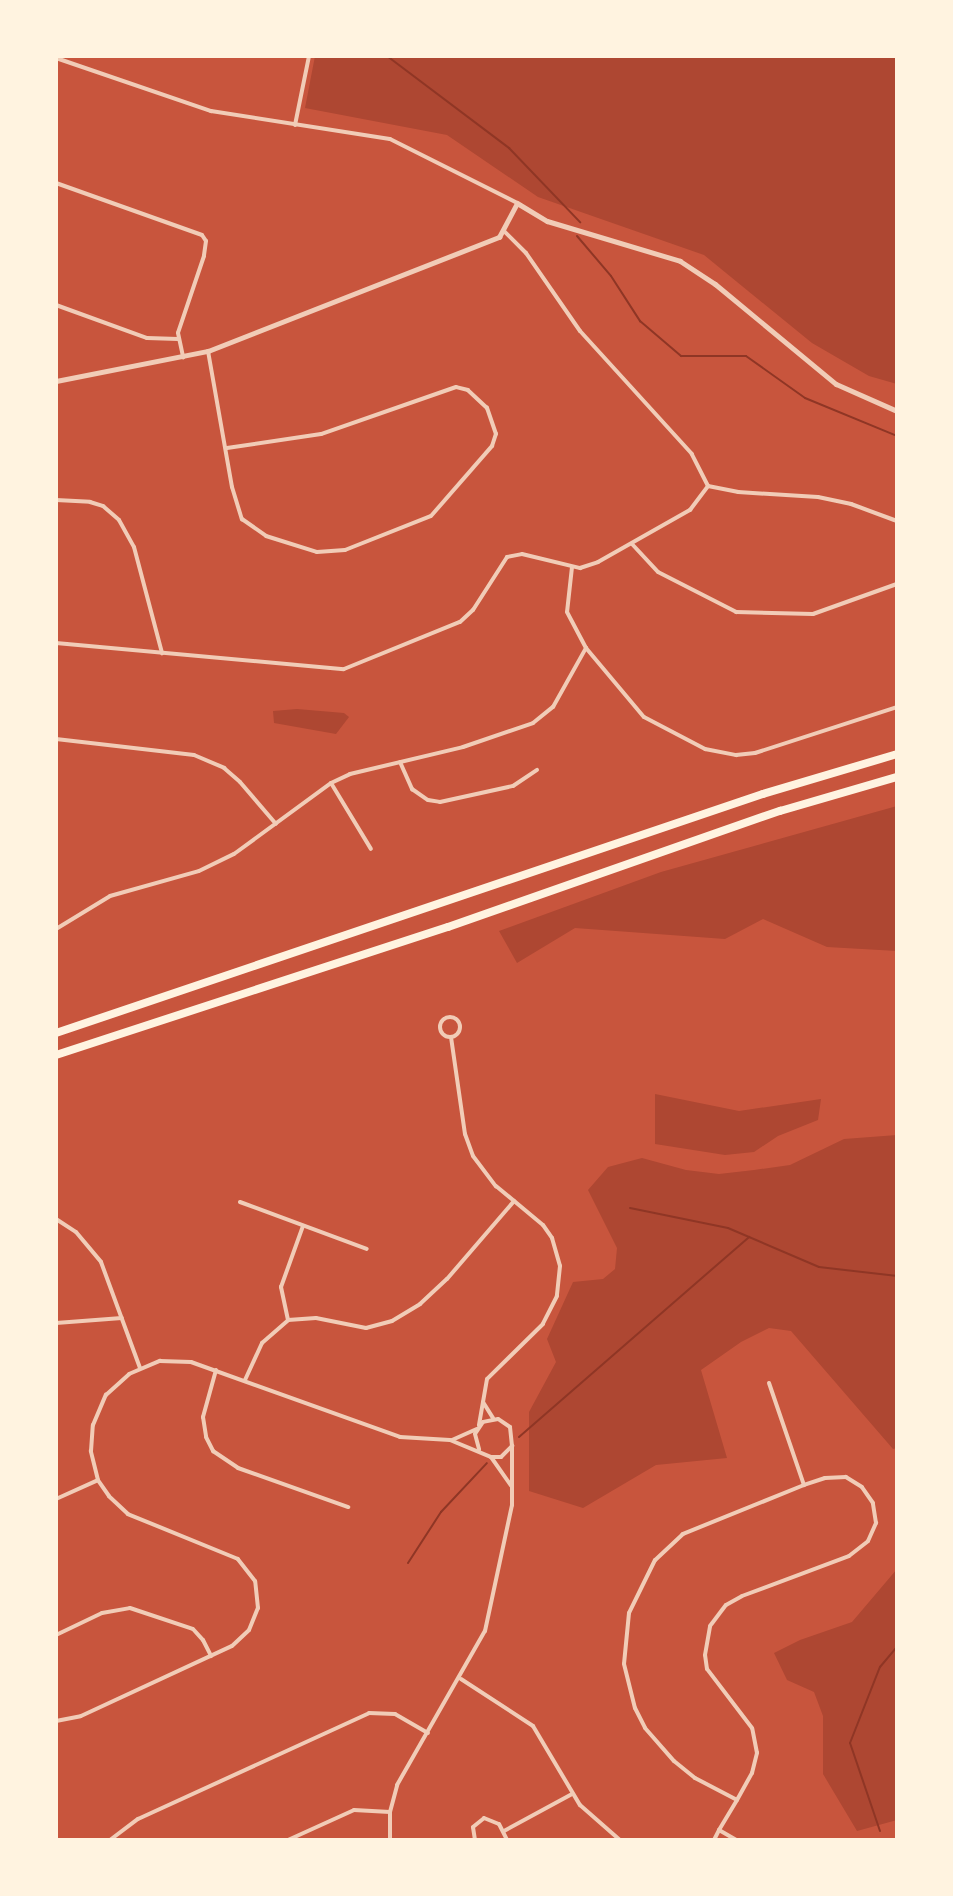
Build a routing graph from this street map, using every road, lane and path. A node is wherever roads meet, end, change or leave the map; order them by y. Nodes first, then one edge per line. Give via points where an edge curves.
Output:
1 (309, 56) edge
2 (56, 58) edge
3 (295, 125) junction
4 (56, 183) edge
5 (517, 203) junction
6 (504, 231) junction
7 (56, 305) edge
8 (178, 339) junction
9 (208, 351) junction
10 (183, 357) junction
11 (56, 381) edge
12 (897, 411) edge
13 (227, 448) junction
14 (708, 486) junction
15 (56, 500) edge
16 (897, 521) edge
17 (632, 544) junction
18 (572, 567) junction
19 (897, 584) edge
20 (56, 643) edge
21 (586, 648) junction
22 (162, 653) junction
23 (897, 707) edge
24 (56, 739) edge
25 (897, 754) edge
26 (400, 762) junction
27 (537, 770) dead end
28 (897, 777) edge
29 (331, 783) junction
30 (276, 824) junction
31 (371, 849) dead end
32 (56, 929) edge
33 (56, 1033) edge
34 (451, 1037) junction
35 (56, 1055) edge
36 (514, 1201) junction
37 (240, 1202) dead end
38 (56, 1219) edge
39 (303, 1226) junction
40 (367, 1249) dead end
41 (122, 1318) junction
42 (288, 1320) junction
43 (56, 1323) edge
44 (140, 1368) junction
45 (216, 1370) junction
46 (245, 1380) junction
47 (769, 1383) dead end
48 (482, 1400) junction
49 (493, 1418) junction
50 (478, 1427) junction
51 (450, 1440) junction
52 (512, 1446) junction
53 (479, 1449) junction
54 (491, 1457) junction
55 (98, 1480) junction
56 (804, 1485) junction
57 (513, 1488) junction
58 (56, 1499) edge
59 (348, 1507) dead end
60 (56, 1635) edge
61 (211, 1656) junction
62 (461, 1679) junction
63 (56, 1721) edge
64 (428, 1733) junction
65 (573, 1794) junction
66 (737, 1800) junction
67 (390, 1812) junction
68 (719, 1830) junction
69 (504, 1831) junction
70 (110, 1840) edge
71 (288, 1840) edge
72 (390, 1840) edge
73 (475, 1840) edge
74 (507, 1840) edge
75 (620, 1840) edge
76 (714, 1840) edge
77 (736, 1840) edge

1 - 3 street
2 - 3 street via 211,111
3 - 5 street via 390,139
4 - 8 street via 202,235 204,256
5 - 6 street
5 - 12 street via 547,221 680,261 836,384
6 - 9 street
6 - 14 street via 526,253 580,331 692,454
7 - 8 street via 147,338
8 - 10 street
9 - 10 street
9 - 13 street
10 - 11 street
13 - 13 street via 242,519 266,536 330,552 431,516 492,446 496,434 487,408 468,390 456,387 321,434
14 - 16 street via 829,499
14 - 17 street via 690,510
15 - 22 street via 103,506 119,520 134,547
17 - 18 street via 598,562
17 - 19 street via 658,572 736,612 813,614
18 - 21 street via 567,612
18 - 22 street via 522,554 507,557 460,622 344,669
20 - 22 street
21 - 23 street via 651,722 705,749 736,755
21 - 26 street via 553,707 533,723
24 - 30 street via 194,755 224,768
25 - 33 highway via 763,794
26 - 27 street via 412,789 440,802 513,786
26 - 29 street
28 - 35 highway via 780,811
29 - 30 street
29 - 31 street
30 - 32 street via 211,865 110,896
34 - 34 street via 440,1027 450,1016 460,1027
34 - 36 street via 473,1156
36 - 42 street via 433,1293 392,1321 366,1328 316,1318
36 - 48 street via 552,1238 561,1278 543,1324 491,1371
37 - 39 street
38 - 41 street via 93,1250
39 - 40 street
39 - 42 street via 281,1287
41 - 43 street
41 - 44 street
42 - 46 street via 262,1343
44 - 45 street via 183,1360
44 - 55 street via 114,1386 97,1413 91,1451
45 - 46 street
45 - 59 street via 203,1417 213,1451 238,1468
46 - 51 street via 400,1437
47 - 56 street
48 - 49 street
48 - 50 street
49 - 50 street
49 - 52 street via 510,1427
50 - 51 street
50 - 53 street
51 - 53 street
52 - 54 street via 501,1457
52 - 57 street
53 - 54 street
54 - 57 street
55 - 58 street
55 - 61 street via 128,1514 230,1555 251,1573 259,1598 253,1623 239,1641
56 - 66 street via 683,1534 655,1560 629,1613 624,1664 645,1728 658,1747 695,1778
56 - 66 street via 836,1476 854,1481 873,1503 876,1523 856,1552 742,1596 726,1605 710,1626 707,1669 752,1728 756,1741 755,1763
57 - 62 street via 490,1614
60 - 61 street via 113,1609 130,1608 193,1629
61 - 63 street via 90,1712
62 - 64 street
62 - 65 street via 533,1726
64 - 67 street via 406,1765
64 - 70 street via 395,1714 369,1713 149,1814
65 - 69 street
65 - 75 street
66 - 68 street
67 - 71 street via 354,1810
67 - 72 street
68 - 76 street
68 - 77 street
69 - 73 street via 494,1820 479,1819 473,1827
69 - 74 street

